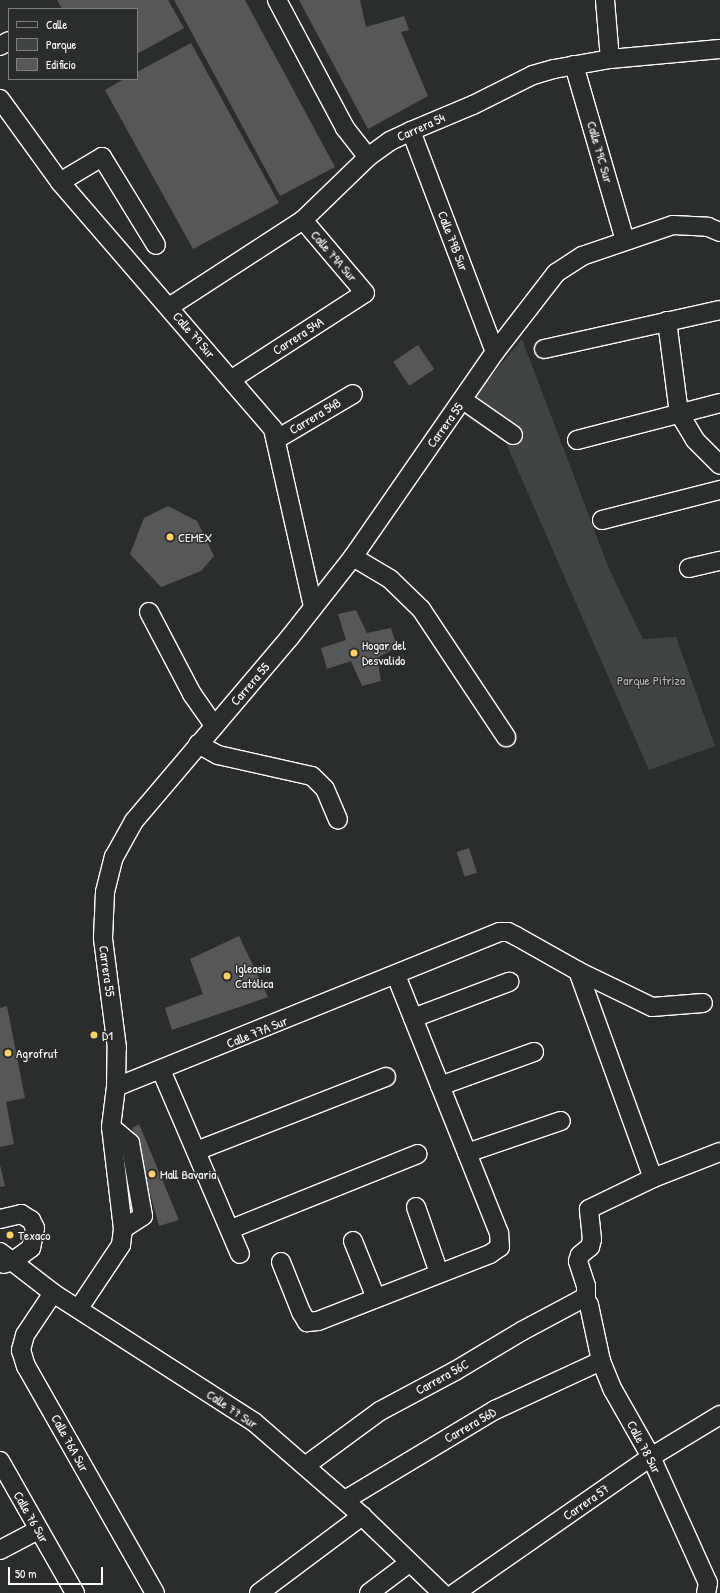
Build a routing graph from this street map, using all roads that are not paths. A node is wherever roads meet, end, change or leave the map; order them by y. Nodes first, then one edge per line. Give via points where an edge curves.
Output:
1 (277, 0) edge
2 (605, 0) edge
3 (720, 49) edge
4 (610, 59) junction
5 (574, 64) junction
6 (0, 99) edge
7 (410, 131) junction
8 (368, 157) junction
9 (60, 182) junction
10 (302, 220) junction
11 (720, 232) edge
12 (625, 240) junction
13 (156, 245) dead end
14 (365, 293) joint
15 (169, 307) junction
16 (720, 310) edge
17 (667, 321) junction
18 (544, 349) dead end
19 (495, 352) junction
20 (232, 379) junction
21 (353, 394) dead end
22 (463, 400) junction
23 (720, 403) edge
24 (679, 413) junction
25 (513, 435) dead end
26 (277, 439) junction
27 (577, 440) dead end
28 (720, 465) edge
29 (720, 490) edge
30 (602, 520) dead end
31 (352, 557) junction
32 (720, 561) edge
33 (689, 568) dead end
34 (313, 608) junction
35 (149, 612) dead end
36 (214, 726) junction
37 (506, 737) dead end
38 (198, 744) junction
39 (338, 819) dead end
40 (578, 971) junction
41 (396, 976) junction
42 (509, 982) dead end
43 (703, 1003) dead end
44 (413, 1018) junction
45 (534, 1052) dead end
46 (161, 1070) junction
47 (386, 1077) dead end
48 (440, 1086) junction
49 (116, 1087) junction
50 (561, 1121) dead end
51 (196, 1150) junction
52 (720, 1152) edge
53 (467, 1153) junction
54 (418, 1154) dead end
55 (653, 1178) junction
56 (416, 1207) dead end
57 (0, 1219) edge
58 (231, 1229) junction
59 (353, 1241) dead end
60 (240, 1254) dead end
61 (4, 1260) edge
62 (281, 1262) dead end
63 (439, 1273) junction
64 (53, 1293) junction
65 (376, 1298) junction
66 (586, 1300) junction
67 (79, 1308) junction
68 (602, 1361) junction
69 (720, 1415) edge
70 (652, 1457) junction
71 (0, 1461) edge
72 (305, 1466) junction
73 (345, 1500) junction
74 (362, 1516) junction
75 (38, 1530) junction
76 (0, 1550) edge
77 (409, 1563) junction
78 (706, 1592) edge
79 (75, 1593) edge
80 (155, 1593) edge
81 (260, 1593) edge
82 (369, 1593) edge
83 (442, 1593) edge
84 (455, 1593) edge

1 - 8 street via 345,128
2 - 4 street
3 - 4 street, Carrera 54
4 - 5 street, Carrera 54
5 - 7 street, Carrera 54 via 533,75 473,105
5 - 12 street, Calle 79C Sur
6 - 9 street, Calle 79 Sur
7 - 8 street, Carrera 54 via 390,141
7 - 19 street, Calle 79B Sur
8 - 10 street, Carrera 54
9 - 13 street via 102,156
9 - 15 street, Calle 79 Sur
10 - 14 street, Calle 79A Sur
10 - 15 street, Carrera 54
11 - 12 street, Carrera 55 via 708,227 673,225
12 - 19 street, Carrera 55 via 582,256 556,273
14 - 20 street, Carrera 54A
15 - 20 street, Calle 79 Sur
16 - 17 street
17 - 18 street
17 - 24 street
19 - 22 street, Carrera 55
20 - 26 street, Calle 79 Sur via 266,418
21 - 26 street, Carrera 54B
22 - 25 street
22 - 31 street, Carrera 55
23 - 24 street
24 - 27 street
24 - 28 street via 695,440
26 - 34 street, Calle 79 Sur
29 - 30 street
31 - 34 street, Carrera 55
31 - 37 street via 390,579 422,609 492,711
32 - 33 street
34 - 36 street, Carrera 55
35 - 36 street via 192,694
36 - 38 street, Carrera 55
38 - 39 street via 218,755 312,776 325,789
38 - 49 street, Carrera 55 via 134,821 114,857 105,892 103,938 117,1048
40 - 41 street, Calle 77A Sur via 508,932 500,932
40 - 43 street, Calle 77A Sur via 652,1007
40 - 55 street
41 - 44 street
41 - 46 street, Calle 77A Sur
42 - 44 street
44 - 48 street
45 - 48 street
46 - 49 street, Calle 77A Sur
46 - 51 street
47 - 51 street
48 - 53 street
49 - 67 street, Carrera 55 via 111,1127 123,1229 121,1245
50 - 53 street
51 - 58 street
52 - 55 street
53 - 63 street via 499,1233 500,1247 490,1254
54 - 58 street
55 - 66 street, Calle 78 Sur via 589,1209 592,1239 578,1262 586,1286
56 - 63 street
57 - 61 street via 21,1214 31,1220 35,1228 31,1248
58 - 60 street
59 - 65 street
61 - 64 street, Calle 77 Sur
62 - 65 street via 307,1322 318,1321
63 - 65 street
64 - 67 street, Calle 77 Sur
64 - 80 street, Calle 76A Sur via 25,1335 21,1350 26,1366
66 - 68 street, Calle 78 Sur
66 - 72 street, Carrera 56C via 580,1300 522,1331 380,1411
67 - 72 street, Calle 77 Sur via 254,1422
68 - 70 street, Calle 78 Sur via 613,1390
68 - 73 street, Carrera 56D via 495,1410
69 - 70 street, Carrera 57
70 - 78 street, Calle 78 Sur via 708,1583
70 - 84 street, Carrera 57
71 - 75 street, Calle 76 Sur
72 - 73 street, Calle 77 Sur
73 - 74 street, Calle 77 Sur
74 - 77 street, Calle 77 Sur
74 - 81 street
75 - 76 street
75 - 79 street, Calle 76 Sur
77 - 82 street
77 - 83 street, Calle 77 Sur

